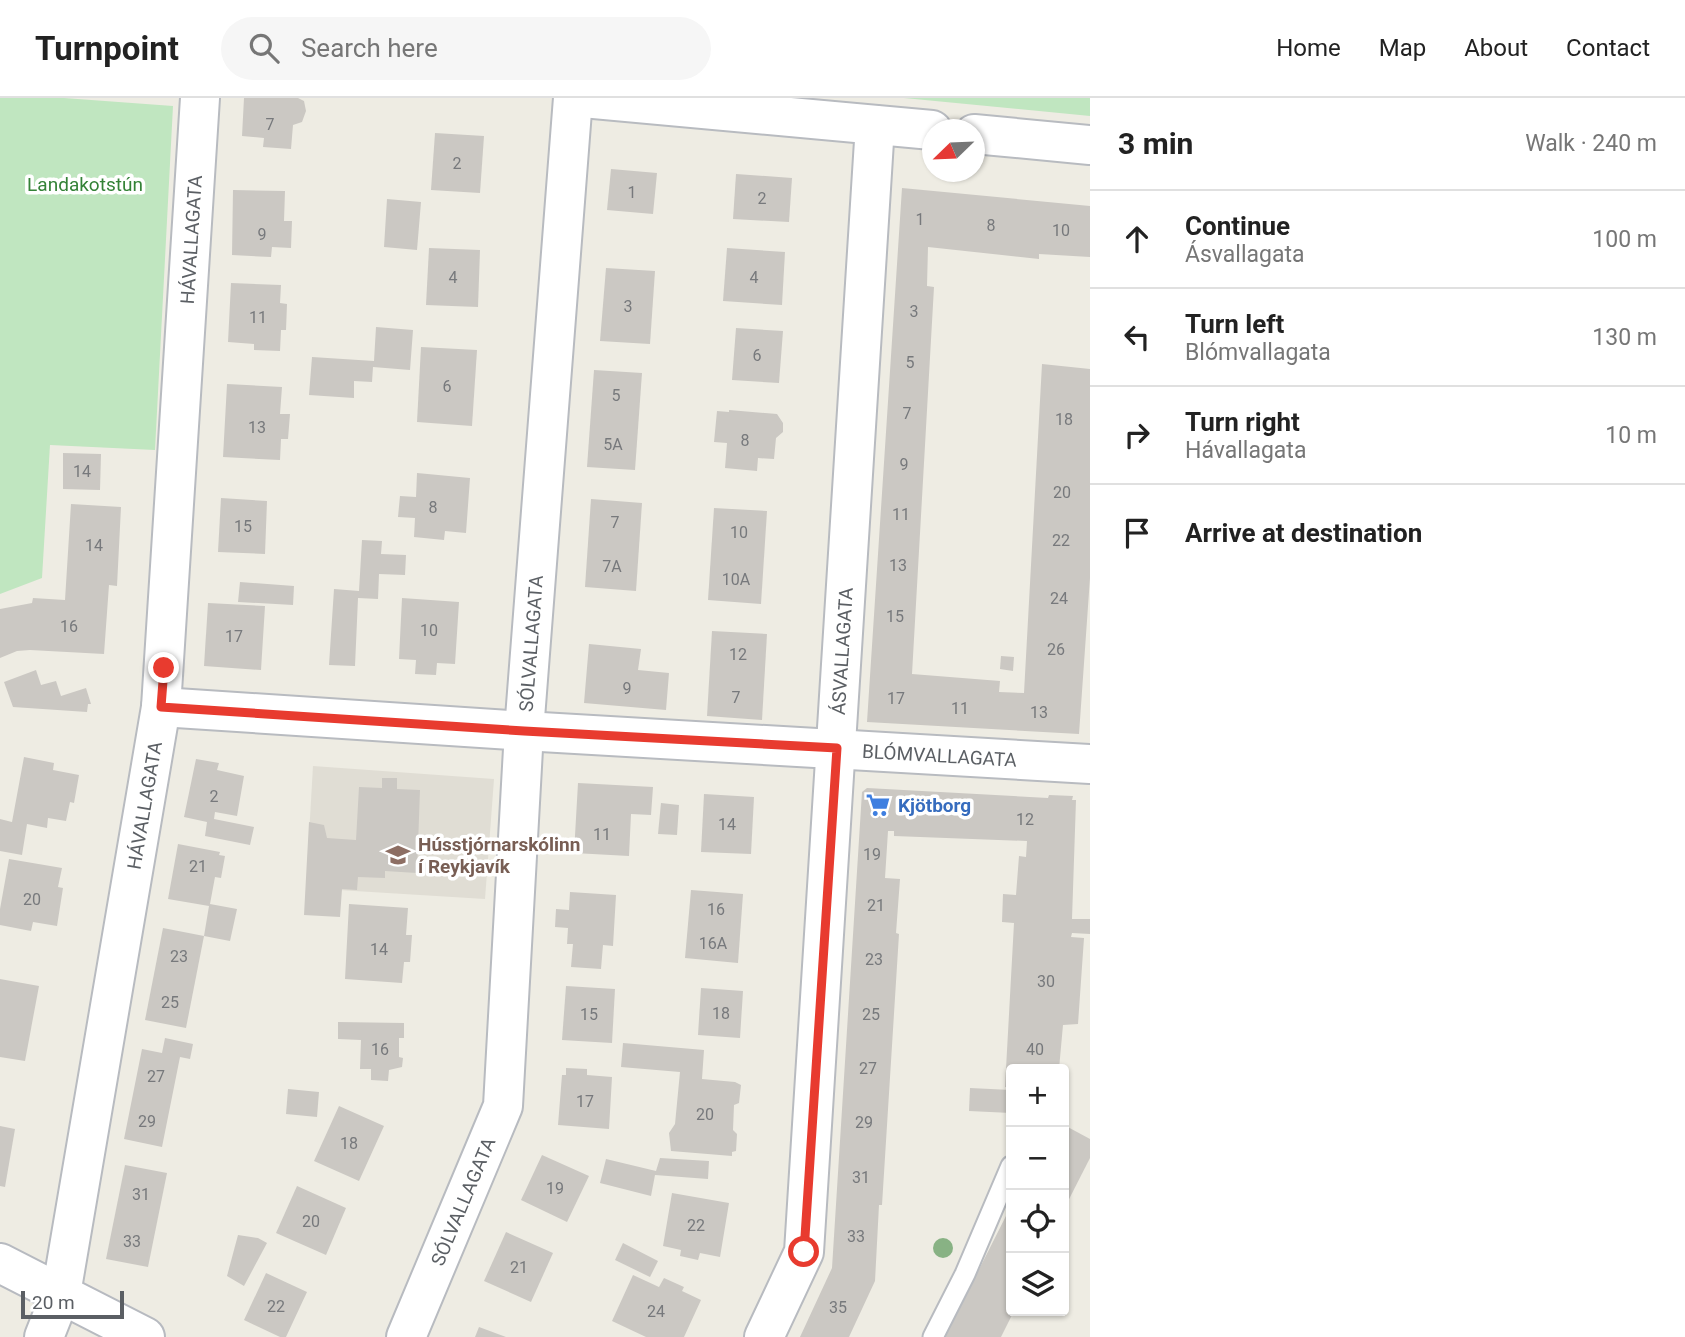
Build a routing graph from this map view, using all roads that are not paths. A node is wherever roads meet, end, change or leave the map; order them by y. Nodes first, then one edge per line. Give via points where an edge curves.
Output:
1 (200, 98) edge
2 (573, 98) edge
3 (583, 98) edge
4 (876, 125) junction
5 (922, 129) edge
6 (985, 135) edge
7 (1090, 145) edge
8 (161, 707) junction
9 (524, 731) junction
10 (837, 748) junction
11 (1090, 764) edge
12 (1006, 1178) edge
13 (0, 1263) edge
14 (61, 1294) junction
15 (44, 1337) edge
16 (145, 1337) edge
17 (406, 1337) edge
18 (764, 1337) edge
19 (933, 1337) edge

1 - 8 street, HÁVALLAGATA
2 - 9 street, SÓLVALLAGATA
3 - 4 street
4 - 5 street
4 - 10 street, ÁSVALLAGATA
6 - 7 street
8 - 9 street, BLÓMVALLAGATA
8 - 14 street, HÁVALLAGATA
9 - 10 street, BLÓMVALLAGATA
9 - 17 street, SÓLVALLAGATA via 503,1106
10 - 11 street, BLÓMVALLAGATA
10 - 18 street, ÁSVALLAGATA via 804,1252
12 - 19 lane
13 - 14 street
14 - 15 street, HÁVALLAGATA
14 - 16 street

